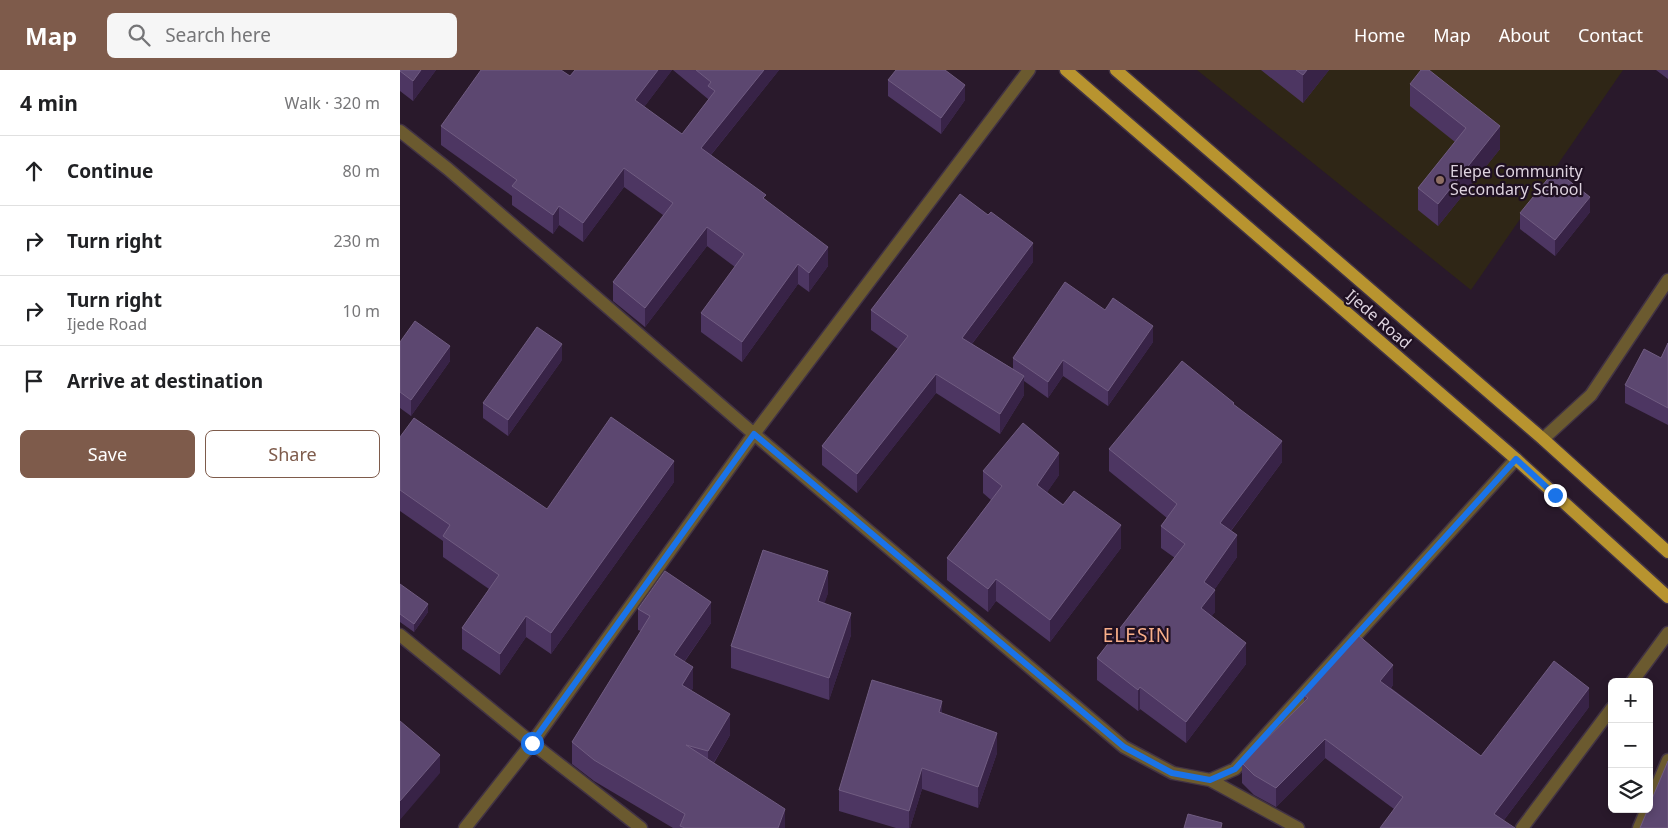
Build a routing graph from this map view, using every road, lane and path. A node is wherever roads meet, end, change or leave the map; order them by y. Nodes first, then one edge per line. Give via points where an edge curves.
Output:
1 (1028, 70) edge
2 (1066, 70) edge
3 (1116, 70) edge
4 (400, 131) edge
5 (1668, 280) edge
6 (754, 434) junction
7 (1542, 439) junction
8 (1516, 459) junction
9 (1668, 552) edge
10 (1668, 596) edge
11 (1668, 633) edge
12 (400, 635) edge
13 (1635, 678) edge
14 (1608, 713) edge
15 (532, 743) junction
16 (1668, 760) edge
17 (1210, 780) junction
18 (1653, 796) edge
19 (1645, 813) edge
20 (465, 828) edge
21 (641, 828) edge
22 (1298, 828) edge
23 (1522, 828) edge
24 (1639, 828) edge

1 - 6 street
2 - 8 main road, Ijede Road
3 - 7 main road, Ijede Road
4 - 6 street
5 - 7 street via 1591,395
6 - 15 street
6 - 17 street via 1124,747 1172,773
7 - 9 main road, Ijede Road
8 - 10 main road, Ijede Road
8 - 17 street via 1235,769
11 - 13 street
12 - 15 street
14 - 23 street
15 - 20 street
15 - 21 street
16 - 18 street
17 - 22 street
19 - 24 street

